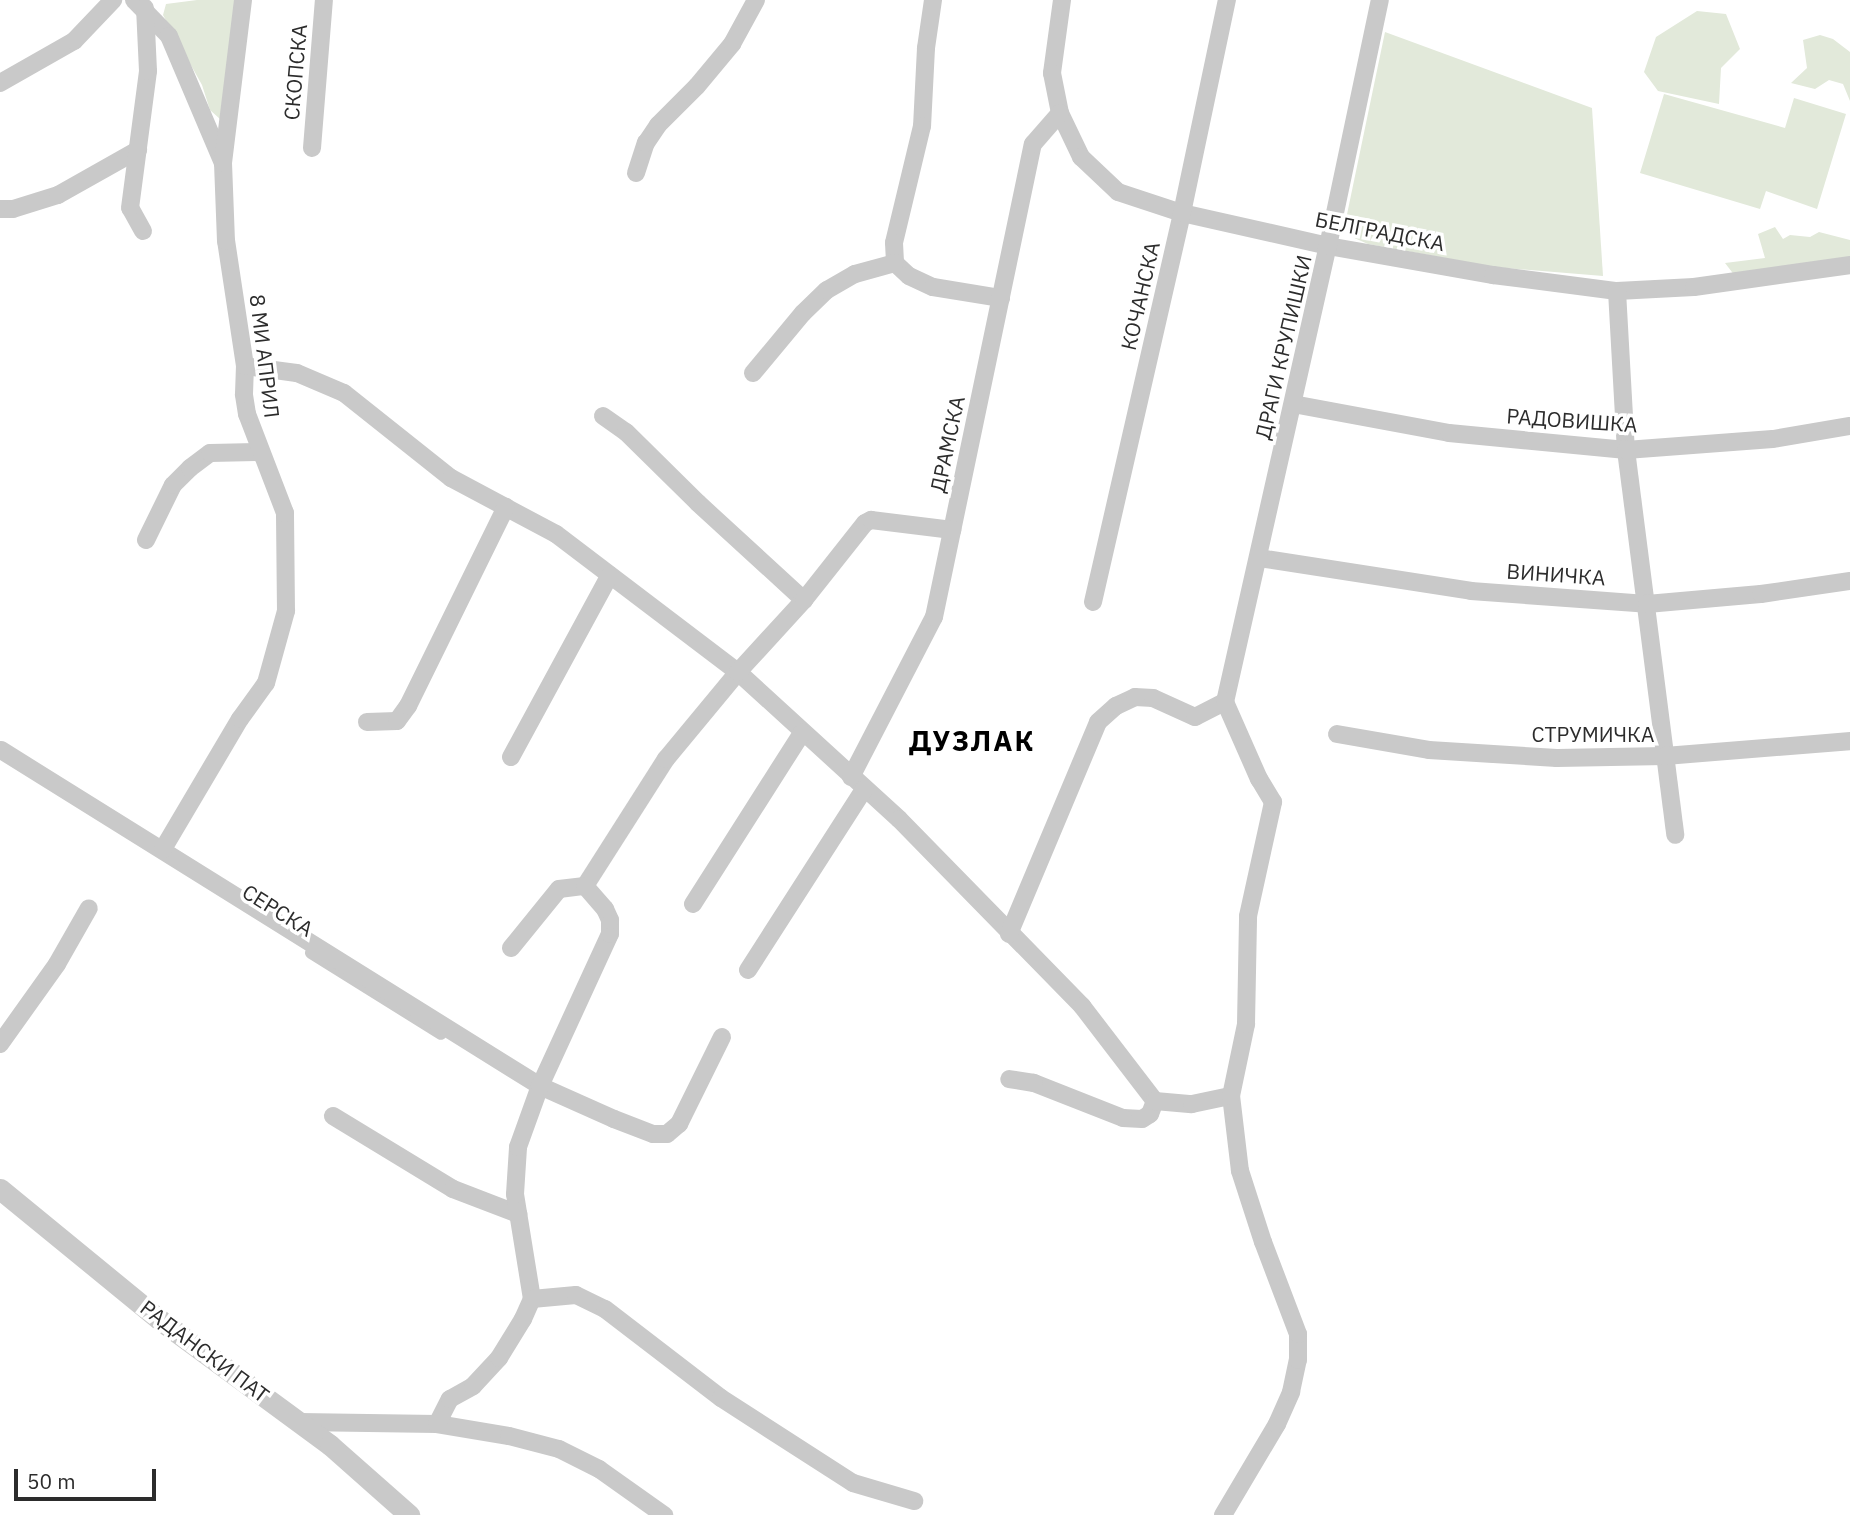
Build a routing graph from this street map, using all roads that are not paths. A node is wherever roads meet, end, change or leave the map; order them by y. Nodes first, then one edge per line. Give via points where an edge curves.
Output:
1 (113, 0) edge
2 (243, 0) edge
3 (324, 0) edge
4 (756, 0) edge
5 (933, 0) edge
6 (1062, 0) edge
7 (1227, 0) edge
8 (1380, 0) edge
9 (139, 4) edge
10 (0, 83) edge
11 (1060, 113) junction
12 (312, 148) dead end
13 (138, 150) junction
14 (223, 163) junction
15 (636, 173) dead end
16 (0, 209) edge
17 (1182, 214) junction
18 (143, 231) dead end
19 (1328, 246) junction
20 (895, 262) junction
21 (1850, 265) edge
22 (1617, 291) junction
23 (1001, 298) junction
24 (245, 366) junction
25 (753, 373) dead end
26 (1293, 404) junction
27 (603, 416) dead end
28 (1850, 426) edge
29 (1626, 450) junction
30 (260, 452) junction
31 (506, 508) junction
32 (952, 530) junction
33 (146, 540) dead end
34 (1259, 558) junction
35 (610, 575) junction
36 (1850, 581) edge
37 (804, 600) junction
38 (1093, 602) dead end
39 (1647, 604) junction
40 (738, 672) junction
41 (1225, 702) junction
42 (367, 722) dead end
43 (802, 733) junction
44 (1336, 734) dead end
45 (1850, 741) edge
46 (5, 752) edge
47 (1665, 756) junction
48 (511, 757) dead end
49 (857, 783) junction
50 (1675, 835) dead end
51 (163, 849) junction
52 (586, 886) junction
53 (693, 904) dead end
54 (89, 908) dead end
55 (1009, 934) junction
56 (512, 948) dead end
57 (748, 970) dead end
58 (722, 1037) dead end
59 (0, 1044) edge
60 (1009, 1079) dead end
61 (540, 1086) junction
62 (1231, 1096) junction
63 (1155, 1101) junction
64 (333, 1116) dead end
65 (0, 1189) edge
66 (518, 1214) junction
67 (532, 1299) junction
68 (299, 1422) junction
69 (437, 1424) junction
70 (914, 1501) dead end
71 (409, 1515) edge
72 (664, 1515) edge
73 (1223, 1515) edge

1 - 10 street via 74,41
2 - 14 street, 8 МИ АПРИЛ
3 - 12 street, СКОПСКА
4 - 15 street via 721,58 658,125
5 - 20 street via 922,127 894,243
6 - 11 street, БЕЛГРАДСКА via 1052,73
7 - 17 street, КОЧАНСКА
8 - 19 street, ДРАГИ КРУПИШКИ
9 - 13 street via 148,71
9 - 14 street via 169,36
11 - 17 street, БЕЛГРАДСКА via 1081,157 1118,192
11 - 23 street, ДРАМСКА via 1033,144
13 - 16 street via 58,195
13 - 18 street via 130,208
14 - 24 street, 8 МИ АПРИЛ via 226,241
17 - 19 street, БЕЛГРАДСКА
17 - 38 street, КОЧАНСКА
19 - 22 street, БЕЛГРАДСКА
19 - 26 street, ДРАГИ КРУПИШКИ
20 - 23 street via 909,276 933,287
20 - 25 street via 855,274 827,290
21 - 22 street, БЕЛГРАДСКА via 1694,287
22 - 29 street
23 - 32 street, ДРАМСКА
24 - 30 street, 8 МИ АПРИЛ via 244,394
24 - 31 street via 297,373 344,393 451,478
26 - 29 street, РАДОВИШКА via 1450,433
26 - 34 street, ДРАГИ КРУПИШКИ
27 - 37 street via 626,432
28 - 29 street, РАДОВИШКА via 1773,439
29 - 39 street
30 - 33 street via 210,453 190,468 173,485
30 - 51 street, 8 МИ АПРИЛ via 285,513 286,611 265,682
31 - 35 street via 556,534
31 - 42 street via 408,706 397,721
32 - 37 street via 871,520
32 - 49 street, ДРАМСКА via 934,617
34 - 39 street, ВИНИЧКА via 1471,591
34 - 41 street, ДРАГИ КРУПИШКИ
35 - 40 street
35 - 48 street
36 - 39 street, ВИНИЧКА
37 - 40 street
39 - 47 street
40 - 43 street
40 - 52 street via 666,759
41 - 55 street via 1195,717 1153,698 1135,697 1098,722
41 - 62 street via 1273,802 1248,916 1246,1024
43 - 49 street
43 - 53 street
44 - 47 street, СТРУМИЧКА via 1476,754
45 - 47 street, СТРУМИЧКА
46 - 51 street
46 - 61 street, СЕРСКА via 6,759 78,807 384,1001
47 - 50 street
49 - 55 street via 899,819
49 - 57 street, ДРАМСКА
51 - 61 street
52 - 56 street via 559,889
52 - 61 street via 605,909 610,934
54 - 59 street via 57,964
55 - 63 street via 1082,1006
58 - 61 street via 679,1124 667,1134 653,1134
60 - 63 street via 1034,1083 1123,1118 1142,1119 1150,1114
61 - 66 street via 518,1147
62 - 63 street via 1192,1104
62 - 73 street via 1240,1171 1298,1334 1298,1360 1292,1392 1277,1424
64 - 66 street via 453,1189
65 - 68 street, РАДАНСКИ ПАТ via 160,1320
66 - 67 street
67 - 69 street via 499,1358 473,1386 450,1399
67 - 70 street via 576,1295 605,1309 721,1398 853,1483
68 - 69 street
68 - 71 street, РАДАНСКИ ПАТ
69 - 72 street via 559,1449 599,1469

